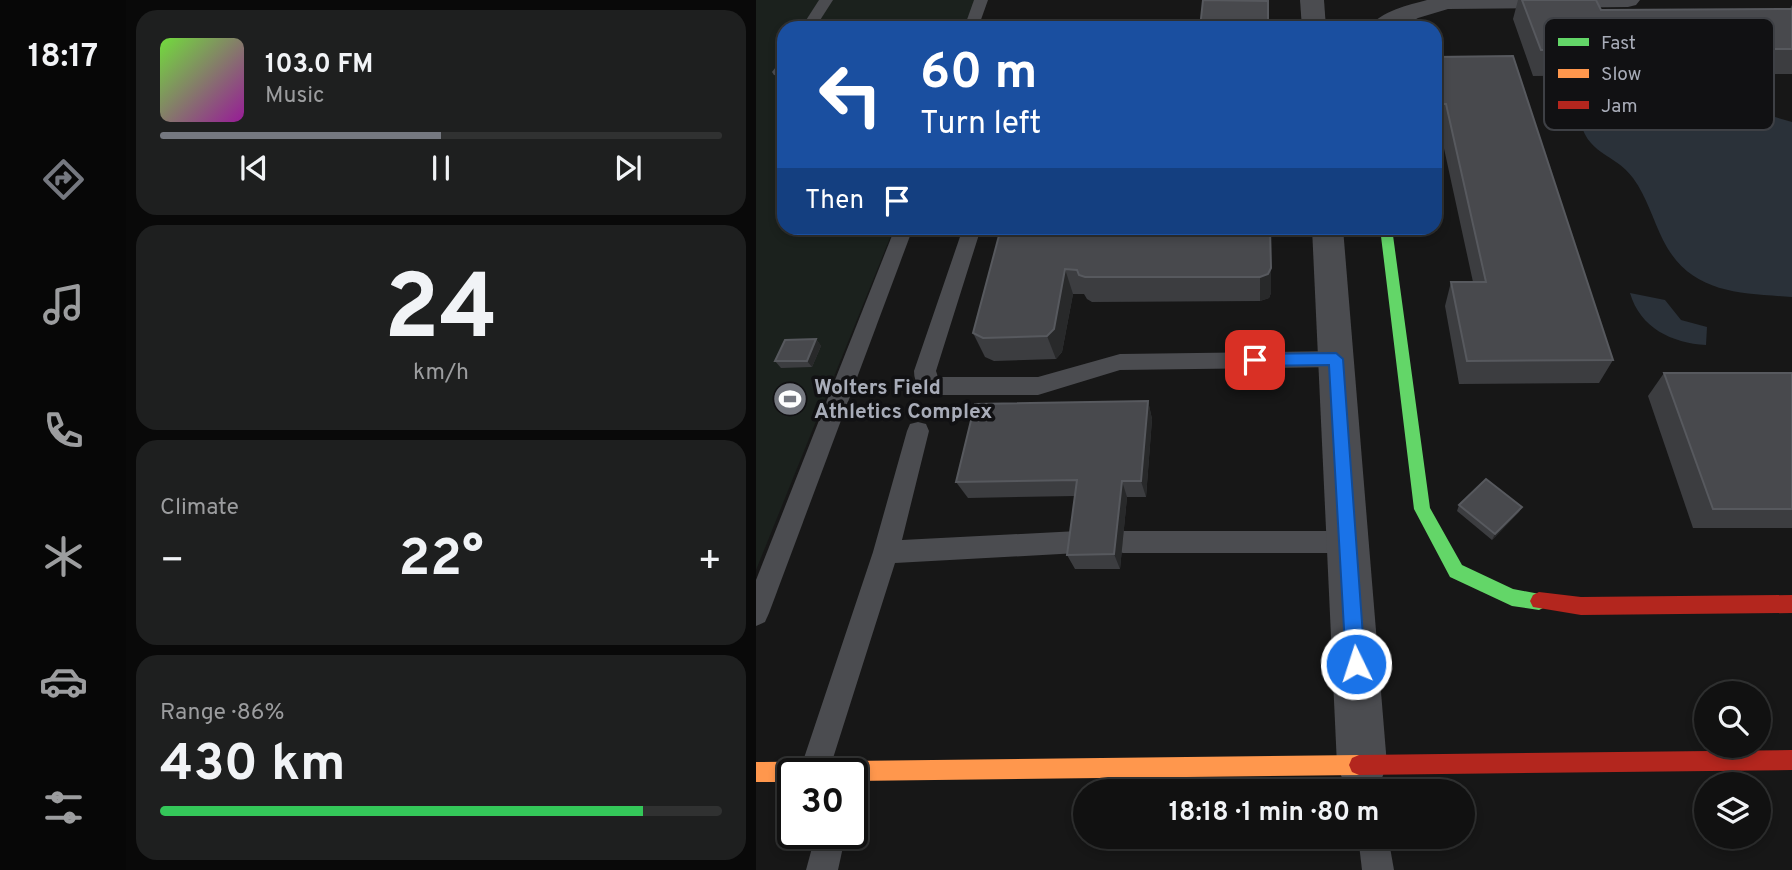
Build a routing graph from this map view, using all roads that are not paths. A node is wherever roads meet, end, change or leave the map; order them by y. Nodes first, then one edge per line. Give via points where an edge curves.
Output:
1 (826, 0) edge
2 (981, 0) edge
3 (1312, 0) edge
4 (1628, 0) edge
5 (812, 21) edge
6 (974, 21) edge
7 (1314, 21) edge
8 (1394, 21) edge
9 (901, 235) edge
10 (970, 235) edge
11 (1327, 235) edge
12 (1386, 235) edge
13 (1336, 359) junction
14 (918, 431) dead end
15 (1078, 542) edge
16 (1123, 542) dead end
17 (1348, 542) junction
18 (886, 552) junction
19 (1792, 604) edge
20 (756, 613) edge
21 (819, 758) edge
22 (1792, 760) edge
23 (756, 772) edge
24 (777, 772) edge
25 (868, 772) edge
26 (1364, 778) edge
27 (827, 849) edge
28 (1375, 849) edge
29 (822, 870) edge
30 (1378, 870) edge

1 - 5 lane
2 - 6 lane
3 - 7 street
4 - 8 street via 1446,2
9 - 20 lane
10 - 13 lane via 925,371 925,379 934,386 1038,386 1120,362
11 - 13 street
12 - 19 street via 1422,509 1456,571 1512,597 1581,606
13 - 17 street
14 - 18 lane
15 - 18 lane
16 - 17 lane
17 - 26 street
18 - 21 lane
22 - 26 street
23 - 24 street
25 - 26 street
27 - 29 lane
28 - 30 lane

